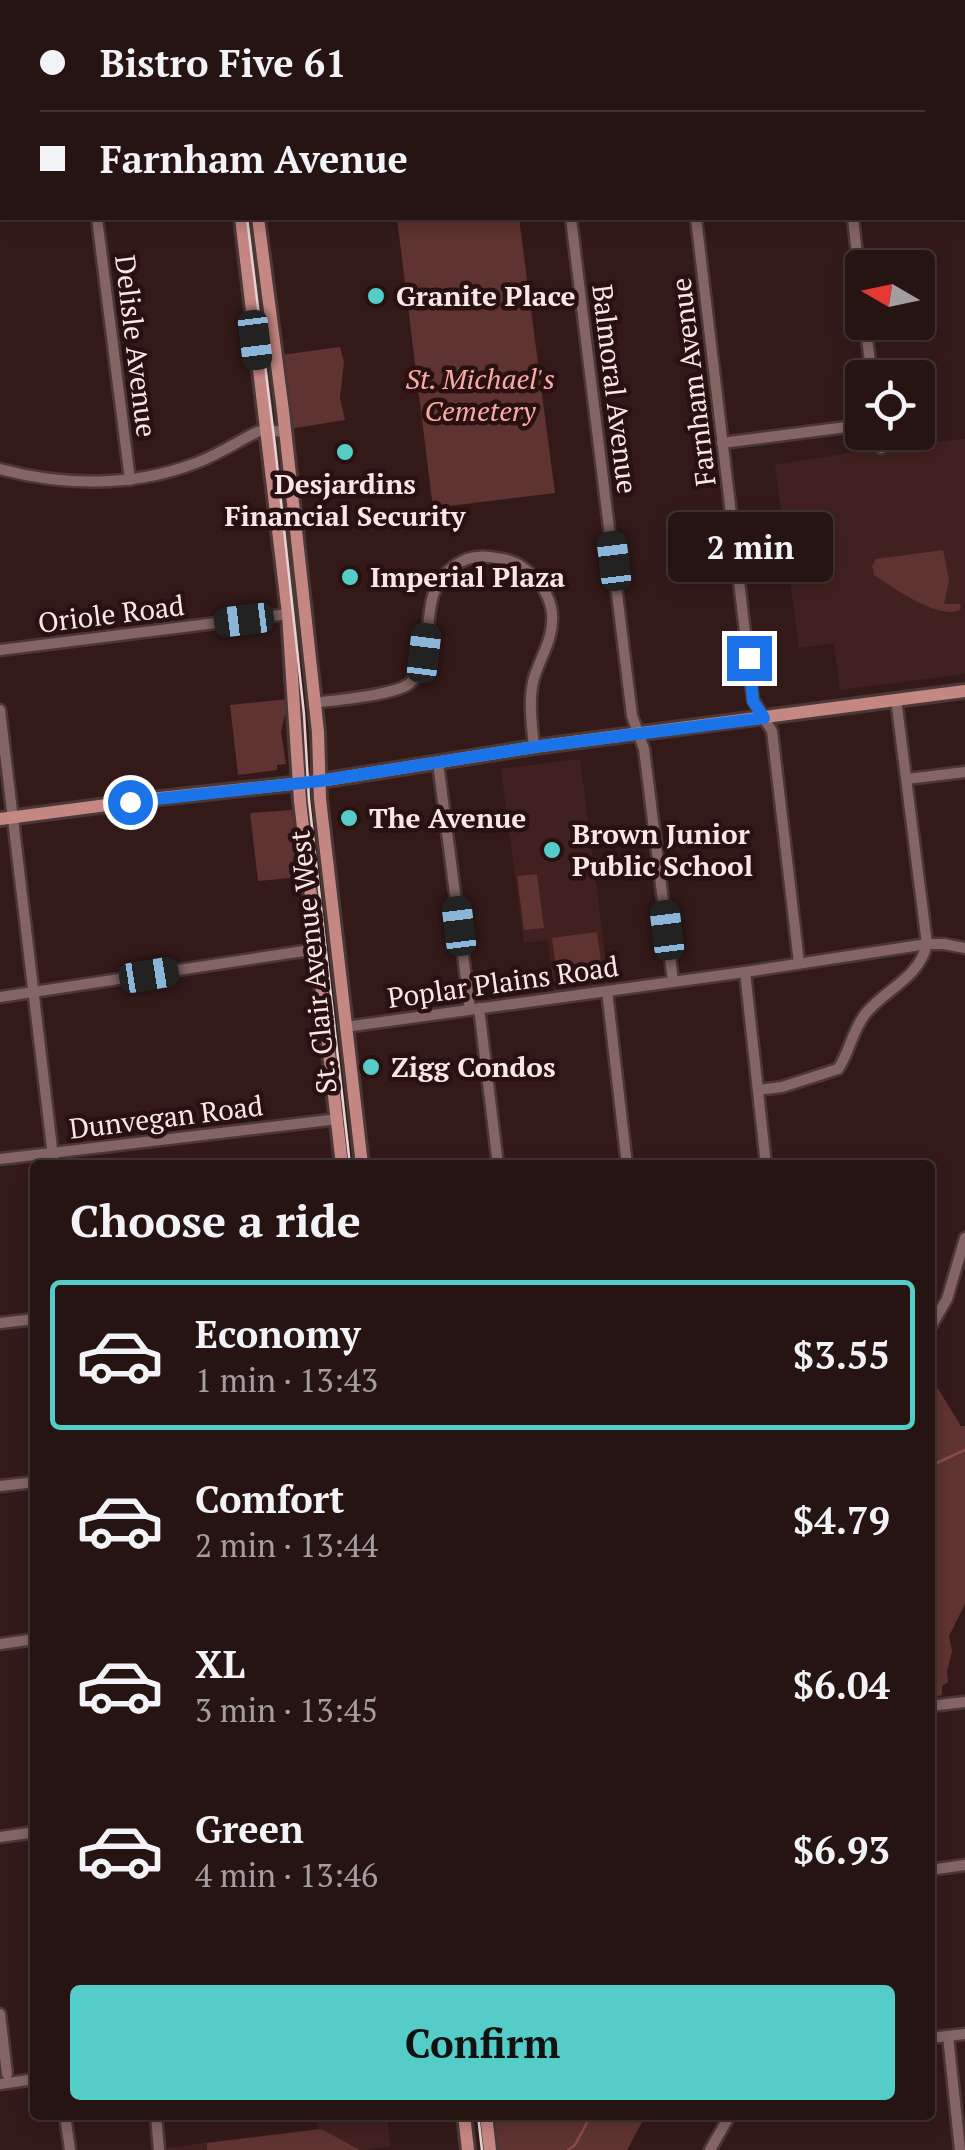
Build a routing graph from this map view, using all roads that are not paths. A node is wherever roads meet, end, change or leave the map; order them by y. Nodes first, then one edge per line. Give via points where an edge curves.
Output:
1 (98, 220) edge
2 (241, 220) edge
3 (258, 220) edge
4 (571, 220) edge
5 (696, 220) edge
6 (852, 220) edge
7 (856, 250) edge
8 (845, 427) edge
9 (265, 430) junction
10 (284, 432) junction
11 (722, 443) junction
12 (0, 469) edge
13 (130, 480) junction
14 (288, 614) junction
15 (0, 650) edge
16 (965, 690) edge
17 (896, 700) junction
18 (314, 702) junction
19 (0, 710) edge
20 (764, 718) junction
21 (638, 734) junction
22 (534, 747) junction
23 (438, 764) junction
24 (965, 772) edge
25 (907, 779) junction
26 (320, 781) junction
27 (299, 784) junction
28 (6, 819) edge
29 (927, 944) junction
30 (965, 948) edge
31 (317, 949) junction
32 (799, 962) junction
33 (745, 972) junction
34 (673, 981) junction
35 (607, 991) junction
36 (32, 993) junction
37 (0, 997) edge
38 (475, 1008) junction
39 (345, 1027) junction
40 (758, 1090) junction
41 (338, 1120) junction
42 (0, 1159) edge
43 (53, 1159) edge
44 (342, 1160) edge
45 (361, 1160) edge
46 (497, 1160) edge
47 (626, 1160) edge
48 (765, 1160) edge
49 (965, 1238) edge
50 (935, 1319) edge
51 (30, 1320) edge
52 (0, 1323) edge
53 (30, 1483) edge
54 (0, 1486) edge
55 (30, 1641) edge
56 (0, 1644) edge
57 (965, 1702) edge
58 (935, 1705) edge
59 (30, 1833) edge
60 (0, 1836) edge
61 (965, 1865) edge
62 (935, 1869) edge
63 (0, 2014) edge
64 (965, 2034) edge
65 (948, 2036) junction
66 (935, 2037) edge
67 (4, 2079) edge
68 (30, 2079) edge
69 (65, 2120) edge
70 (156, 2120) edge
71 (465, 2120) edge
72 (487, 2120) edge
73 (727, 2120) edge
74 (70, 2150) edge
75 (159, 2150) edge
76 (468, 2150) edge
77 (490, 2150) edge
78 (710, 2150) edge
79 (960, 2150) edge

1 - 13 street, Delisle Avenue
2 - 9 main road, St. Clair Avenue West
3 - 10 main road, St. Clair Avenue West
4 - 21 street, Balmoral Avenue
5 - 11 street, Farnham Avenue
6 - 7 street
8 - 11 street
9 - 10 street
9 - 13 street via 194,464
9 - 14 main road, St. Clair Avenue West
10 - 18 main road, St. Clair Avenue West
11 - 20 street, Farnham Avenue via 753,700
12 - 13 street via 81,482
14 - 15 street, Oriole Road
14 - 27 main road, St. Clair Avenue West
16 - 17 main road
17 - 20 main road
17 - 25 street
18 - 22 street via 402,690 421,670 430,602 450,569 478,556 514,561 543,587 552,610 550,644 530,706
18 - 26 main road, St. Clair Avenue West
19 - 28 street
20 - 21 main road
20 - 32 street, Farnham Avenue via 772,734
21 - 22 main road
21 - 34 street, Balmoral Avenue
22 - 23 main road
23 - 26 main road
23 - 38 street
24 - 25 street
25 - 29 street
26 - 27 main road
26 - 39 main road, St. Clair Avenue West
27 - 28 main road
27 - 31 main road, St. Clair Avenue West
28 - 36 street
29 - 30 street, Poplar Plains Road
29 - 32 street, Poplar Plains Road
29 - 40 street via 911,975 859,1021 838,1070
31 - 36 street
31 - 41 main road, St. Clair Avenue West
32 - 33 street, Poplar Plains Road
33 - 34 street, Poplar Plains Road
33 - 40 street
34 - 35 street, Poplar Plains Road
35 - 38 street, Poplar Plains Road
35 - 47 street
36 - 37 street
36 - 43 street
38 - 39 street, Poplar Plains Road
38 - 46 street
39 - 45 main road, St. Clair Avenue West
40 - 48 street
41 - 43 street, Dunvegan Road
41 - 44 main road, St. Clair Avenue West
42 - 43 street, Dunvegan Road
49 - 50 street
51 - 52 street
53 - 54 street
55 - 56 street
57 - 58 street
59 - 60 street
61 - 62 street
63 - 67 street
64 - 65 street
65 - 66 street
65 - 79 street
67 - 68 street
69 - 74 street
70 - 75 street
71 - 76 main road
72 - 77 main road
73 - 78 street

